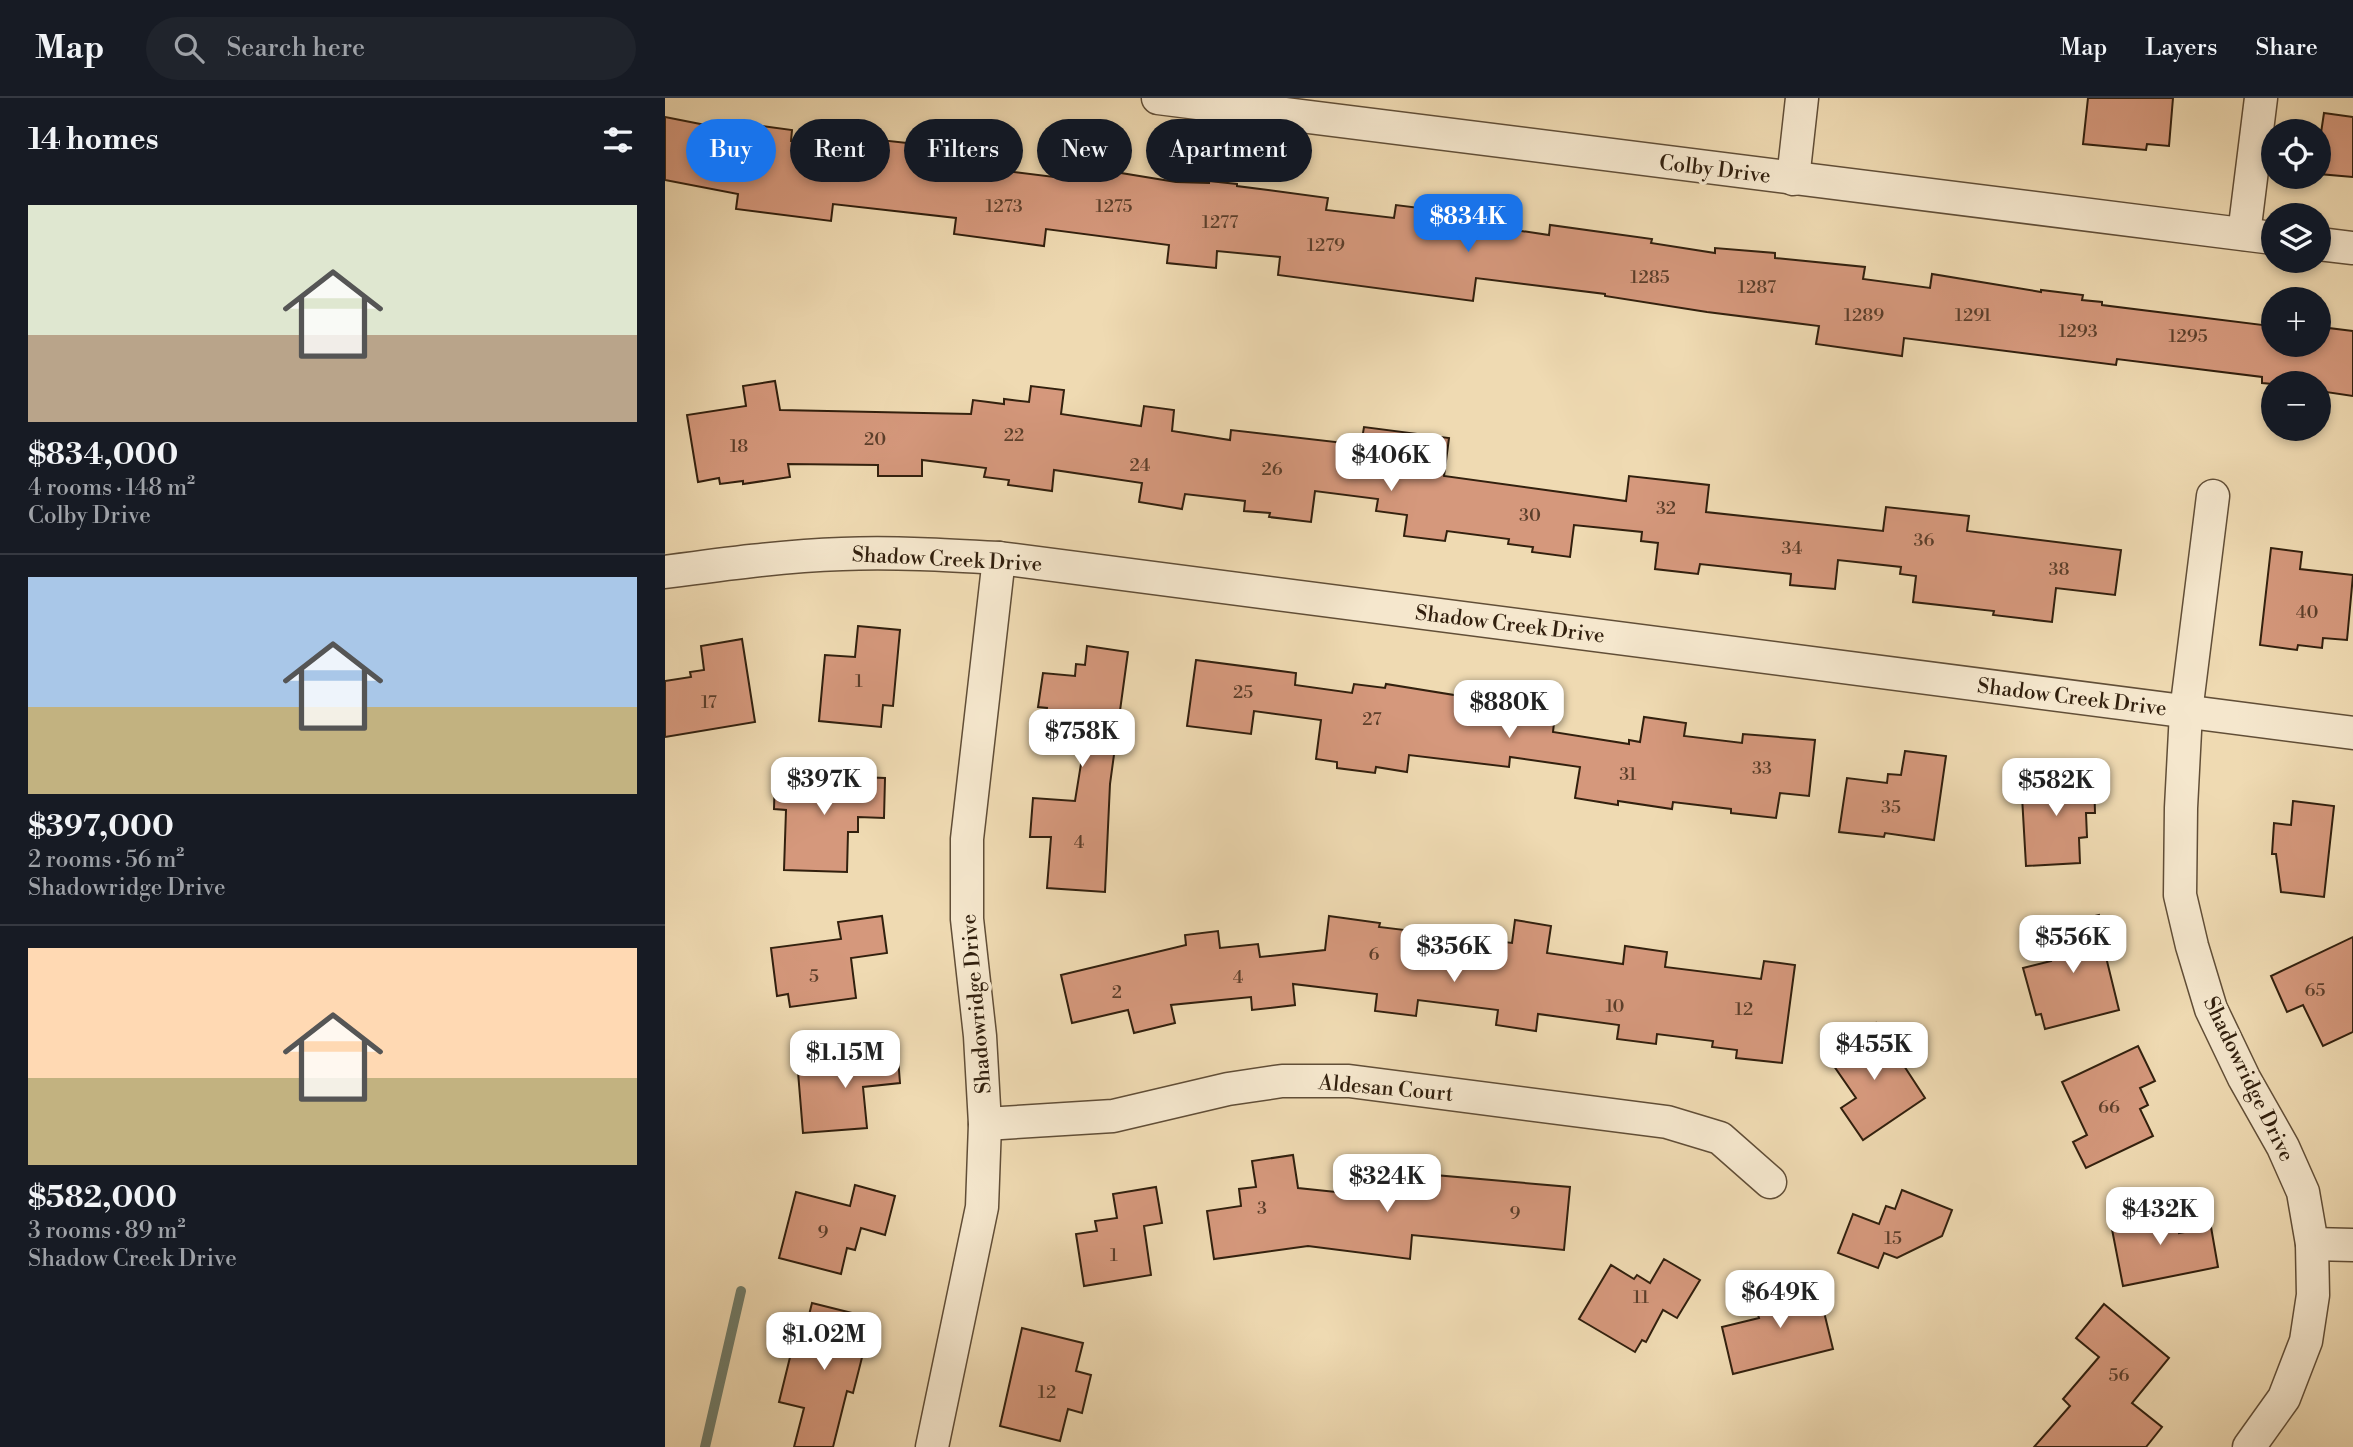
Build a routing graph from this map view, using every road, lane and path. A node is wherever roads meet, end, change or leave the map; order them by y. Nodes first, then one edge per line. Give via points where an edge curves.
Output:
1 (1158, 98) edge
2 (1803, 98) edge
3 (2261, 98) edge
4 (1793, 179) junction
5 (2259, 236) edge
6 (2331, 245) edge
7 (2353, 248) edge
8 (2213, 496) dead end
9 (999, 558) junction
10 (665, 572) edge
11 (2186, 712) junction
12 (2353, 733) edge
13 (985, 1124) junction
14 (1770, 1182) dead end
15 (2312, 1244) junction
16 (2353, 1245) edge
17 (932, 1447) edge
18 (2249, 1447) edge

1 - 4 street, Colby Drive
2 - 4 street
3 - 5 street
4 - 5 street, Colby Drive
6 - 7 street
8 - 11 street, Shadowridge Drive
9 - 10 street, Shadow Creek Drive via 842,554
9 - 11 street, Shadow Creek Drive
9 - 13 street, Shadowridge Drive via 967,839 967,919
11 - 12 street, Shadow Creek Drive
11 - 15 street, Shadowridge Drive via 2180,895 2192,946 2211,1009 2303,1192
13 - 14 street, Aldesan Court via 1113,1116 1282,1081 1349,1081 1667,1122 1720,1138
13 - 17 street, Shadowridge Drive via 982,1207
15 - 16 street
15 - 18 street, Shadowridge Drive via 2313,1294 2306,1341 2284,1398

